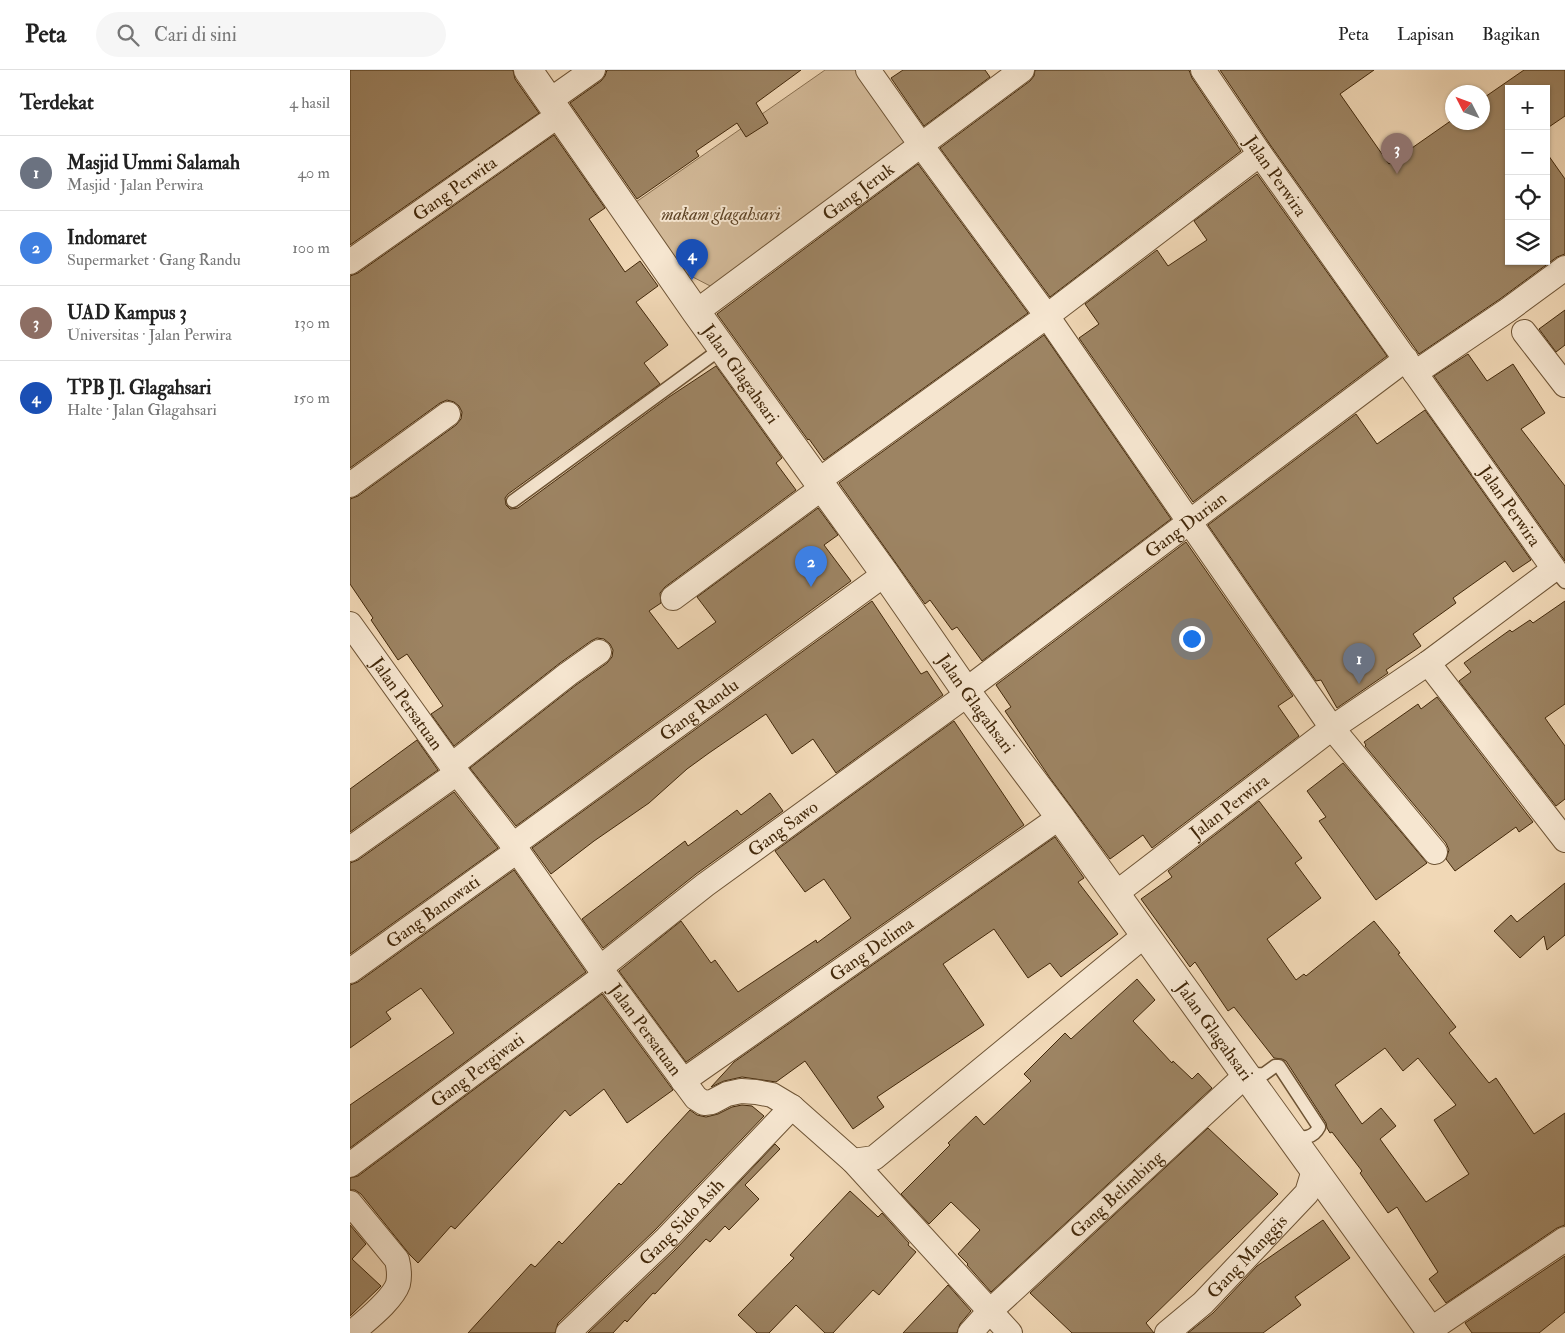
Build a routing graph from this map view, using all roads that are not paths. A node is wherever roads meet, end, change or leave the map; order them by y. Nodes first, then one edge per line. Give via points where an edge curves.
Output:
1 (528, 70) edge
2 (593, 70) edge
3 (868, 70) edge
4 (1022, 70) edge
5 (1203, 70) edge
6 (554, 108) junction
7 (921, 146) junction
8 (1260, 154) junction
9 (350, 262) edge
10 (1565, 268) edge
11 (696, 312) junction
12 (1047, 316) junction
13 (1524, 332) dead end
14 (722, 348) junction
15 (1410, 366) junction
16 (1565, 385) edge
17 (448, 414) dead end
18 (350, 485) edge
19 (820, 485) junction
20 (513, 501) dead end
21 (1190, 521) junction
22 (885, 574) junction
23 (1560, 575) edge
24 (673, 598) dead end
25 (352, 630) edge
26 (599, 652) dead end
27 (1428, 662) junction
28 (967, 692) junction
29 (1332, 728) junction
30 (455, 769) junction
31 (1060, 817) junction
32 (1565, 840) edge
33 (515, 848) junction
34 (350, 849) edge
35 (1435, 852) dead end
36 (1116, 894) junction
37 (1145, 935) junction
38 (350, 971) edge
39 (602, 971) junction
40 (1246, 1075) junction
41 (683, 1081) junction
42 (792, 1107) junction
43 (853, 1161) junction
44 (350, 1165) edge
45 (1314, 1170) junction
46 (350, 1203) edge
47 (1565, 1239) edge
48 (989, 1312) junction
49 (1431, 1331) edge
50 (352, 1333) edge
51 (568, 1333) edge
52 (970, 1333) edge
53 (1010, 1333) edge
54 (1167, 1333) edge

1 - 6 street, Jalan Glagahsari
2 - 6 street, Gang Perwita
3 - 7 street
4 - 7 street, Gang Jeruk
5 - 8 street, Jalan Perwira
6 - 9 street, Gang Perwita
6 - 11 street, Jalan Glagahsari
7 - 11 street, Gang Jeruk
7 - 12 street
8 - 12 street
8 - 15 street, Jalan Perwira
10 - 15 street, Gang Durian via 1508,310
11 - 14 street, Jalan Glagahsari
12 - 19 street
12 - 21 street
13 - 16 street
14 - 19 street, Jalan Glagahsari
14 - 20 lane
15 - 21 street, Gang Durian
15 - 23 street, Jalan Perwira
17 - 18 street
19 - 22 street, Jalan Glagahsari
19 - 24 street
21 - 28 street, Gang Durian
21 - 29 street
22 - 28 street, Jalan Glagahsari
22 - 33 street, Gang Randu
23 - 27 street, Jalan Perwira
25 - 30 street, Jalan Persatuan
26 - 30 street
27 - 29 street, Jalan Perwira
27 - 32 street
28 - 31 street, Jalan Glagahsari
28 - 39 street, Gang Sawo via 705,885
29 - 35 street
29 - 36 street, Jalan Perwira
30 - 33 street, Jalan Persatuan
30 - 34 street
31 - 36 street, Jalan Glagahsari
31 - 41 street, Gang Delima
33 - 38 street, Gang Banowati
33 - 39 street, Jalan Persatuan
36 - 37 street, Jalan Glagahsari
37 - 40 street, Jalan Glagahsari
37 - 43 street via 874,1158
39 - 41 street, Jalan Persatuan
39 - 44 street, Gang Pergiwati
40 - 45 street, Jalan Glagahsari
40 - 48 street, Gang Belimbing
41 - 42 street, Jalan Persatuan via 704,1103 741,1091 772,1095
42 - 43 street, Jalan Persatuan
42 - 51 street, Gang Sido Asih via 665,1240
43 - 48 street, Jalan Persatuan
45 - 49 street, Jalan Glagahsari
45 - 54 street, Gang Manggis via 1307,1192 1203,1303
46 - 50 street via 397,1260 400,1272 398,1285 386,1301
47 - 49 street
48 - 52 street, Gang Belimbing
48 - 53 street, Jalan Persatuan

